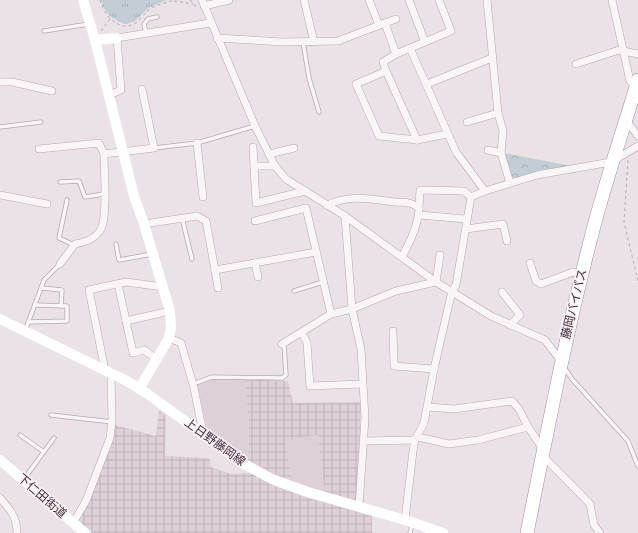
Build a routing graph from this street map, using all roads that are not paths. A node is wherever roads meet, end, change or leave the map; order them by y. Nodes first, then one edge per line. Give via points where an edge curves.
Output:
1 (83, 0) edge
2 (230, 0) edge
3 (304, 0) edge
4 (369, 0) edge
5 (409, 0) edge
6 (439, 0) edge
7 (487, 0) edge
8 (612, 0) edge
9 (202, 5) edge
10 (157, 17) dead end
11 (396, 19) dead end
12 (210, 23) junction
13 (90, 24) junction
14 (382, 24) junction
15 (44, 31) dead end
16 (146, 34) junction
17 (117, 38) junction
18 (217, 38) junction
19 (95, 40) junction
20 (303, 42) junction
21 (314, 42) junction
22 (425, 42) junction
23 (410, 48) junction
24 (624, 50) junction
25 (396, 54) junction
26 (638, 54) edge
27 (492, 58) junction
28 (576, 64) dead end
29 (386, 71) junction
30 (0, 82) edge
31 (426, 84) junction
32 (637, 84) edge
33 (142, 89) dead end
34 (52, 91) dead end
35 (109, 95) junction
36 (319, 112) dead end
37 (498, 113) junction
38 (625, 119) junction
39 (41, 122) dead end
40 (467, 122) dead end
41 (255, 126) junction
42 (0, 127) edge
43 (447, 134) junction
44 (638, 136) edge
45 (417, 140) junction
46 (197, 143) junction
47 (638, 146) edge
48 (253, 147) dead end
49 (154, 148) junction
50 (294, 148) dead end
51 (39, 149) dead end
52 (488, 150) dead end
53 (124, 151) junction
54 (501, 153) junction
55 (104, 154) junction
56 (269, 154) junction
57 (612, 162) junction
58 (254, 166) junction
59 (275, 166) junction
60 (60, 182) dead end
61 (510, 183) junction
62 (305, 191) junction
63 (485, 191) junction
64 (104, 194) junction
65 (0, 195) edge
66 (471, 197) junction
67 (203, 198) dead end
68 (67, 200) dead end
69 (47, 204) dead end
70 (327, 205) junction
71 (419, 212) junction
72 (346, 216) junction
73 (182, 218) junction
74 (466, 219) junction
75 (254, 221) dead end
76 (144, 224) junction
77 (466, 229) junction
78 (507, 241) dead end
79 (116, 244) dead end
80 (74, 245) junction
81 (316, 252) junction
82 (153, 254) junction
83 (440, 255) dead end
84 (402, 256) junction
85 (192, 259) dead end
86 (254, 263) junction
87 (530, 263) dead end
88 (60, 264) joint
89 (215, 270) junction
90 (581, 274) junction
91 (258, 276) dead end
92 (324, 282) junction
93 (436, 282) junction
94 (118, 284) junction
95 (163, 287) junction
96 (41, 288) junction
97 (218, 288) dead end
98 (294, 291) dead end
99 (452, 291) junction
100 (502, 292) dead end
101 (35, 305) junction
102 (62, 306) junction
103 (352, 309) junction
104 (170, 311) junction
105 (331, 314) junction
106 (0, 320) edge
107 (126, 321) junction
108 (28, 322) junction
109 (510, 325) junction
110 (393, 331) dead end
111 (24, 332) junction
112 (302, 333) junction
113 (169, 338) junction
114 (283, 344) joint
115 (157, 359) junction
116 (561, 361) junction
117 (434, 369) junction
118 (108, 371) junction
119 (193, 384) junction
120 (362, 384) junction
121 (139, 389) junction
122 (428, 407) junction
123 (51, 415) dead end
124 (112, 422) junction
125 (528, 427) junction
126 (200, 431) junction
127 (20, 435) dead end
128 (54, 438) dead end
129 (417, 438) junction
130 (364, 441) junction
131 (44, 452) junction
132 (543, 452) junction
133 (0, 460) edge
134 (638, 466) edge
135 (23, 480) junction
136 (0, 498) edge
137 (359, 506) junction
138 (73, 523) junction
139 (409, 525) edge
140 (17, 533) edge
141 (85, 533) edge
142 (443, 533) edge
143 (527, 533) edge
144 (600, 533) edge

1 - 13 street
2 - 9 street
3 - 21 street
4 - 14 street
5 - 22 street
6 - 22 street via 451,30
7 - 27 street
8 - 24 street
9 - 12 street
10 - 16 lane via 148,19 144,24
11 - 14 street
12 - 16 street
12 - 18 street
13 - 15 lane
13 - 19 street
14 - 21 street via 338,41
14 - 25 street
16 - 17 street
17 - 19 street
17 - 35 street via 121,90
18 - 20 street
18 - 41 street
19 - 35 street
20 - 21 street
20 - 36 lane via 309,78
22 - 23 street
23 - 25 street
23 - 31 street
24 - 26 street
24 - 28 street
24 - 32 street via 630,81
25 - 29 street via 384,62
27 - 31 street
27 - 37 street
29 - 45 street
29 - 45 street via 356,84 379,136
30 - 34 street via 12,82
31 - 43 street
32 - 38 highway, 藤岡バイパス
33 - 49 street
35 - 53 street
37 - 40 street
37 - 54 street via 503,131
38 - 44 street
38 - 57 highway, 藤岡バイパス
39 - 42 lane
41 - 46 lane
41 - 56 street
43 - 45 street
43 - 63 street via 456,152
46 - 49 lane
46 - 67 street
47 - 57 street
48 - 58 street
49 - 53 street
50 - 56 street
51 - 55 street via 100,143
52 - 54 street
53 - 55 street
53 - 76 street via 134,196
54 - 61 street
55 - 64 street
56 - 59 street
57 - 61 street via 537,175
57 - 90 highway, 藤岡バイパス
58 - 59 street
58 - 62 street via 256,202
59 - 62 street via 286,179
60 - 64 lane via 79,181 86,197
61 - 63 street
62 - 70 street
63 - 66 street
64 - 80 street via 104,218 101,229 94,237
65 - 69 street
66 - 71 street via 464,191 420,190
66 - 74 street
68 - 80 lane via 59,238
70 - 71 street via 355,197 408,202
70 - 72 street
71 - 74 street
71 - 84 street via 412,238
72 - 84 street
72 - 103 street
73 - 76 street
73 - 85 lane
73 - 89 street via 197,216 206,221
74 - 77 street
75 - 81 street via 306,208
76 - 82 street
77 - 78 street via 503,224
77 - 99 street via 456,285
79 - 82 lane via 119,260
80 - 88 street
81 - 86 street
81 - 92 street
82 - 95 street
83 - 93 street
84 - 93 street
86 - 89 street
86 - 91 street
87 - 90 street via 536,282 541,284 573,272
88 - 96 lane via 44,280
89 - 97 street
90 - 116 highway, 藤岡バイパス
92 - 98 lane
92 - 105 street
93 - 99 street
93 - 103 street via 396,291
94 - 95 street via 126,282
94 - 107 street
94 - 118 street via 89,290
95 - 104 street
96 - 101 lane
96 - 102 lane via 62,290
99 - 109 street
99 - 117 street
100 - 109 street via 520,315
101 - 102 lane
101 - 108 lane
102 - 108 lane via 68,306 67,321
103 - 105 street
103 - 120 street via 361,349
104 - 107 street
104 - 113 street
105 - 112 street
106 - 111 street, 上日野藤岡線
107 - 115 street via 133,353 144,350
108 - 111 lane
109 - 116 street via 545,340
110 - 117 street via 394,366
111 - 118 street, 上日野藤岡線
112 - 114 street
112 - 120 street via 307,343 310,386
113 - 115 street
113 - 119 street via 181,343
114 - 119 lane via 286,375 282,378 212,377
115 - 121 street
116 - 132 highway, 藤岡バイパス
116 - 134 lane via 572,380 628,441
117 - 122 street
118 - 121 street, 上日野藤岡線
118 - 124 street
119 - 126 street via 202,428
120 - 130 street
121 - 126 street, 上日野藤岡線
122 - 125 street via 454,409 512,401
122 - 129 street
123 - 124 lane
124 - 138 street via 110,438 86,501
125 - 129 street via 478,440 449,444
125 - 132 street
126 - 137 street, 上日野藤岡線 via 244,464 272,479
127 - 131 lane
128 - 131 lane
129 - 130 street
129 - 139 street via 410,468
130 - 137 street
131 - 135 lane
132 - 143 highway, 藤岡バイパス
132 - 144 street via 590,504 594,525
133 - 135 street, 下仁田街道
135 - 138 street, 下仁田街道
136 - 140 street via 12,511 17,522
137 - 139 street, 上日野藤岡線
138 - 141 street, 下仁田街道
139 - 142 street, 上日野藤岡線

